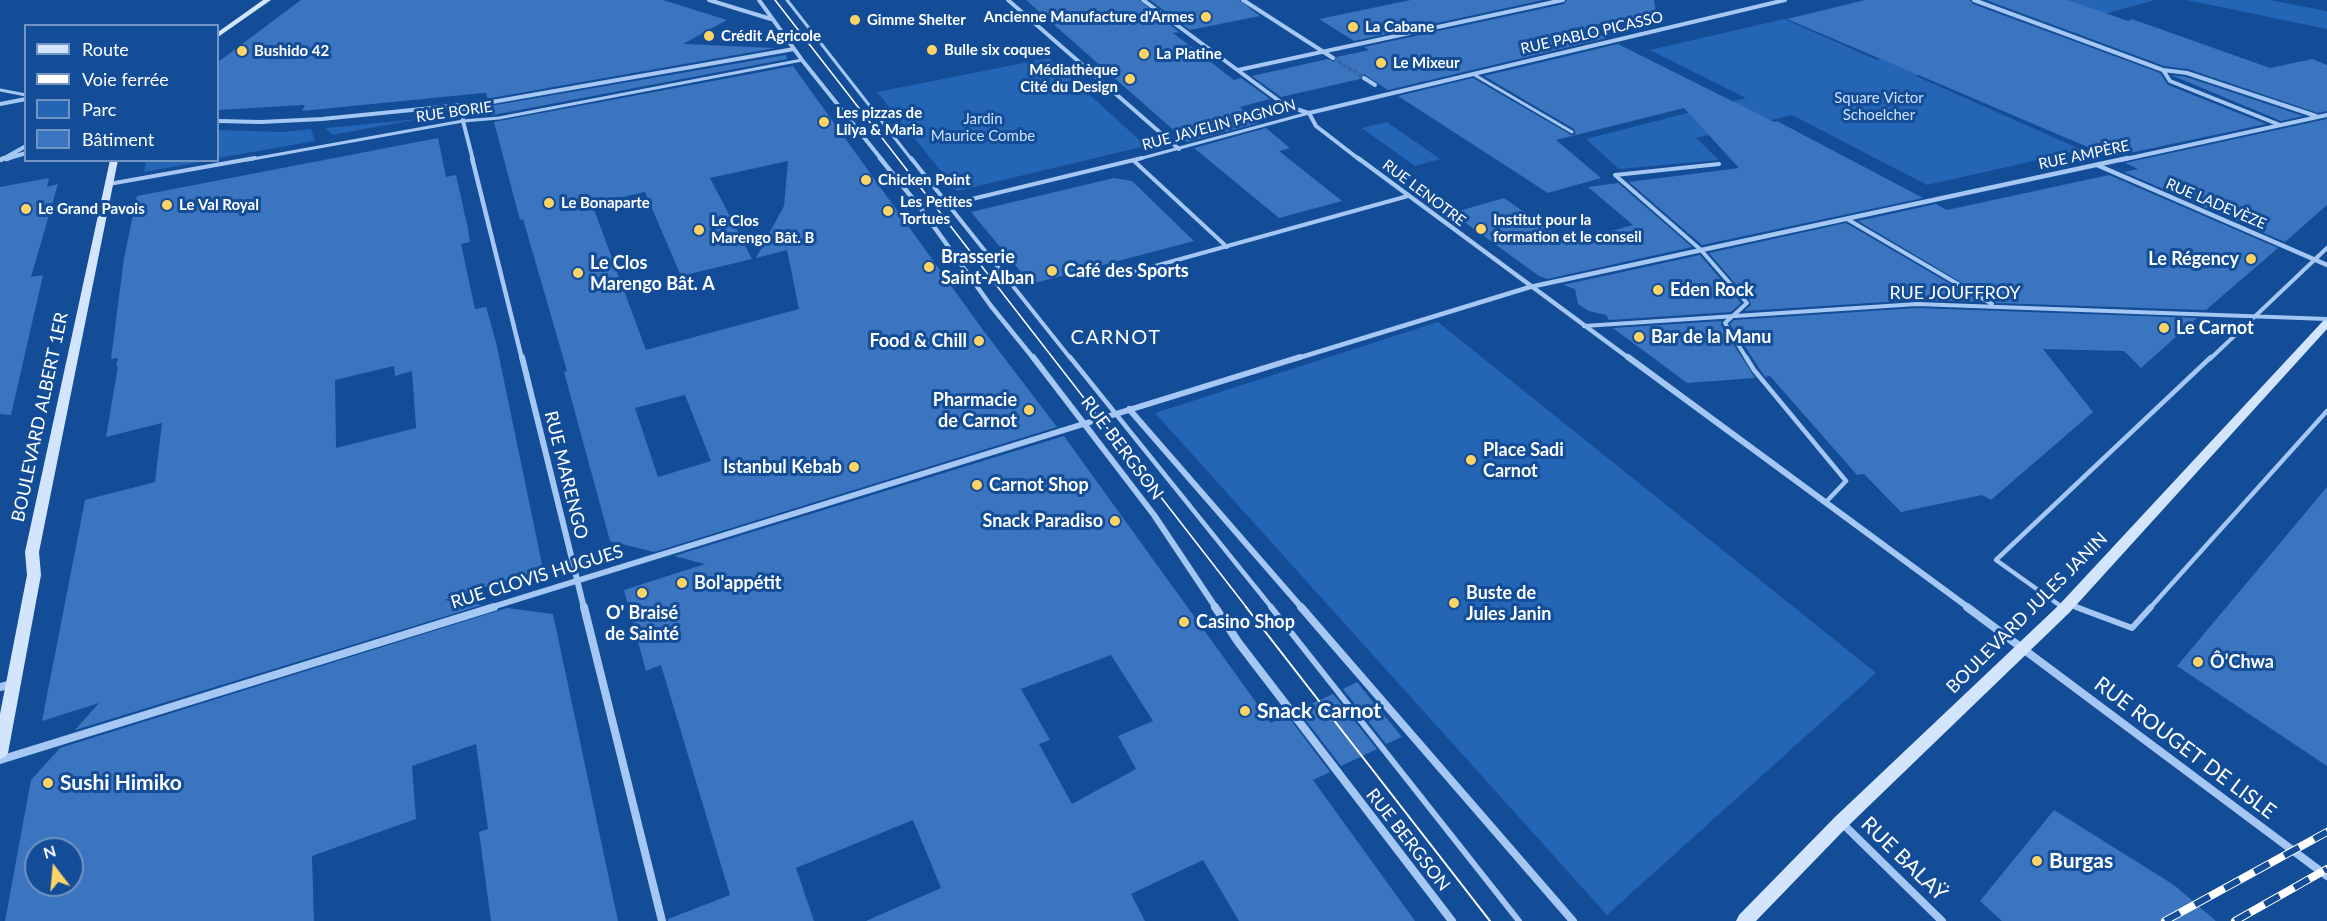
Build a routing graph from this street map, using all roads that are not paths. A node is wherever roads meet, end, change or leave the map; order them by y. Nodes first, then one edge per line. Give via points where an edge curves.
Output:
1 (268, 0) edge
2 (709, 0) edge
3 (759, 0) edge
4 (787, 0) edge
5 (1008, 0) edge
6 (1143, 0) edge
7 (1243, 0) edge
8 (1563, 0) edge
9 (1785, 0) edge
10 (1974, 0) edge
11 (772, 19) junction
12 (219, 34) edge
13 (794, 49) junction
14 (1323, 52) junction
15 (1333, 58) tunnel mouth
16 (802, 60) junction
17 (721, 62) junction
18 (1238, 70) junction
19 (2163, 70) junction
20 (728, 74) junction
21 (1473, 74) junction
22 (1364, 78) tunnel mouth
23 (1375, 85) dead end
24 (0, 90) edge
25 (24, 98) edge
26 (24, 99) edge
27 (0, 104) edge
28 (463, 105) junction
29 (1309, 113) junction
30 (2327, 115) edge
31 (2319, 117) junction
32 (219, 121) edge
33 (463, 121) junction
34 (2281, 125) junction
35 (1572, 132) dead end
36 (24, 147) edge
37 (1179, 149) junction
38 (24, 154) edge
39 (0, 160) edge
40 (1133, 160) junction
41 (114, 162) edge
42 (1719, 164) dead end
43 (2096, 165) junction
44 (109, 184) junction
45 (1408, 196) junction
46 (972, 199) dead end
47 (1847, 219) junction
48 (1227, 247) junction
49 (2327, 248) edge
50 (1701, 250) junction
51 (2314, 260) junction
52 (2327, 265) edge
53 (1130, 273) dead end
54 (1530, 287) junction
55 (1994, 305) junction
56 (1734, 314) junction
57 (2253, 316) junction
58 (2327, 321) edge
59 (1584, 326) junction
60 (1129, 409) junction
61 (2327, 411) edge
62 (1114, 413) junction
63 (1083, 423) junction
64 (1826, 502) junction
65 (576, 580) junction
66 (2067, 606) junction
67 (2021, 649) junction
68 (8, 685) edge
69 (0, 753) edge
70 (0, 760) edge
71 (1841, 822) junction
72 (2327, 876) edge
73 (662, 921) edge
74 (1452, 921) edge
75 (1519, 921) edge
76 (1573, 921) edge
77 (1745, 921) edge
78 (1942, 921) edge

1 - 12 main road
2 - 11 street
3 - 11 street, RUE BERGSON
4 - 62 lane
5 - 37 street
6 - 18 street
7 - 14 street
8 - 14 street
9 - 21 street, RUE PABLO PICASSO
10 - 19 street
11 - 13 street, RUE BERGSON
13 - 16 street, RUE BERGSON
13 - 17 street, RUE BORIE
14 - 15 street
14 - 18 street
16 - 20 lane, RUE BORIE
16 - 63 street, RUE BERGSON via 922,210
17 - 20 lane
17 - 28 street, RUE BORIE
18 - 29 street via 1286,106
19 - 31 street via 2187,73
19 - 34 street via 2170,81
20 - 33 lane, RUE BORIE via 499,118
21 - 29 street, RUE JAVELIN PAGNON
21 - 35 lane
22 - 23 street
24 - 25 lane
26 - 27 street
28 - 32 street, RUE BORIE via 322,119
28 - 33 street, RUE MARENGO
29 - 37 lane, RUE JAVELIN PAGNON
29 - 45 street, RUE LENOTRE via 1316,126
30 - 31 street, RUE AMPÈRE
31 - 34 street, RUE AMPÈRE
33 - 44 lane, RUE BORIE
33 - 65 street, RUE MARENGO
34 - 43 street, RUE AMPÈRE
36 - 39 street
37 - 40 lane, RUE JAVELIN PAGNON
38 - 39 street
40 - 46 lane, RUE JAVELIN PAGNON
40 - 48 lane
41 - 44 main road, BOULEVARD ALBERT 1ER
42 - 50 lane via 1614,175
43 - 47 street, RUE AMPÈRE
43 - 51 street, RUE LADEVÈZE
44 - 68 main road, BOULEVARD ALBERT 1ER via 32,552 34,574
45 - 48 lane
45 - 54 street, RUE LENOTRE
47 - 50 street, RUE AMPÈRE
47 - 55 lane
48 - 53 lane
49 - 51 lane
50 - 54 street, RUE AMPÈRE
50 - 56 lane via 1747,303
51 - 52 street, RUE LADEVÈZE
51 - 57 lane
54 - 59 street
54 - 60 street
55 - 56 lane, RUE JOUFFROY via 1917,304
55 - 57 lane, RUE JOUFFROY
56 - 59 lane, RUE JOUFFROY
56 - 64 lane via 1725,323 1754,370 1846,481
57 - 58 lane, RUE JOUFFROY
57 - 66 lane via 1996,560
58 - 66 main road, BOULEVARD JULES JANIN
59 - 64 street
60 - 62 street
60 - 76 street, RUE BERGSON
61 - 66 lane via 2132,628
62 - 63 street
62 - 75 lane
63 - 65 street, RUE CLOVIS HUGUES
63 - 74 street, RUE BERGSON via 1154,515 1238,642
64 - 67 street
65 - 70 street, RUE CLOVIS HUGUES
65 - 73 street, RUE MARENGO
66 - 67 main road, BOULEVARD JULES JANIN
67 - 71 main road, BOULEVARD JULES JANIN
67 - 72 street, RUE ROUGET DE LISLE
68 - 69 main road, BOULEVARD ALBERT 1ER
71 - 77 main road, BOULEVARD JULES JANIN
71 - 78 street, RUE BALAŸ

